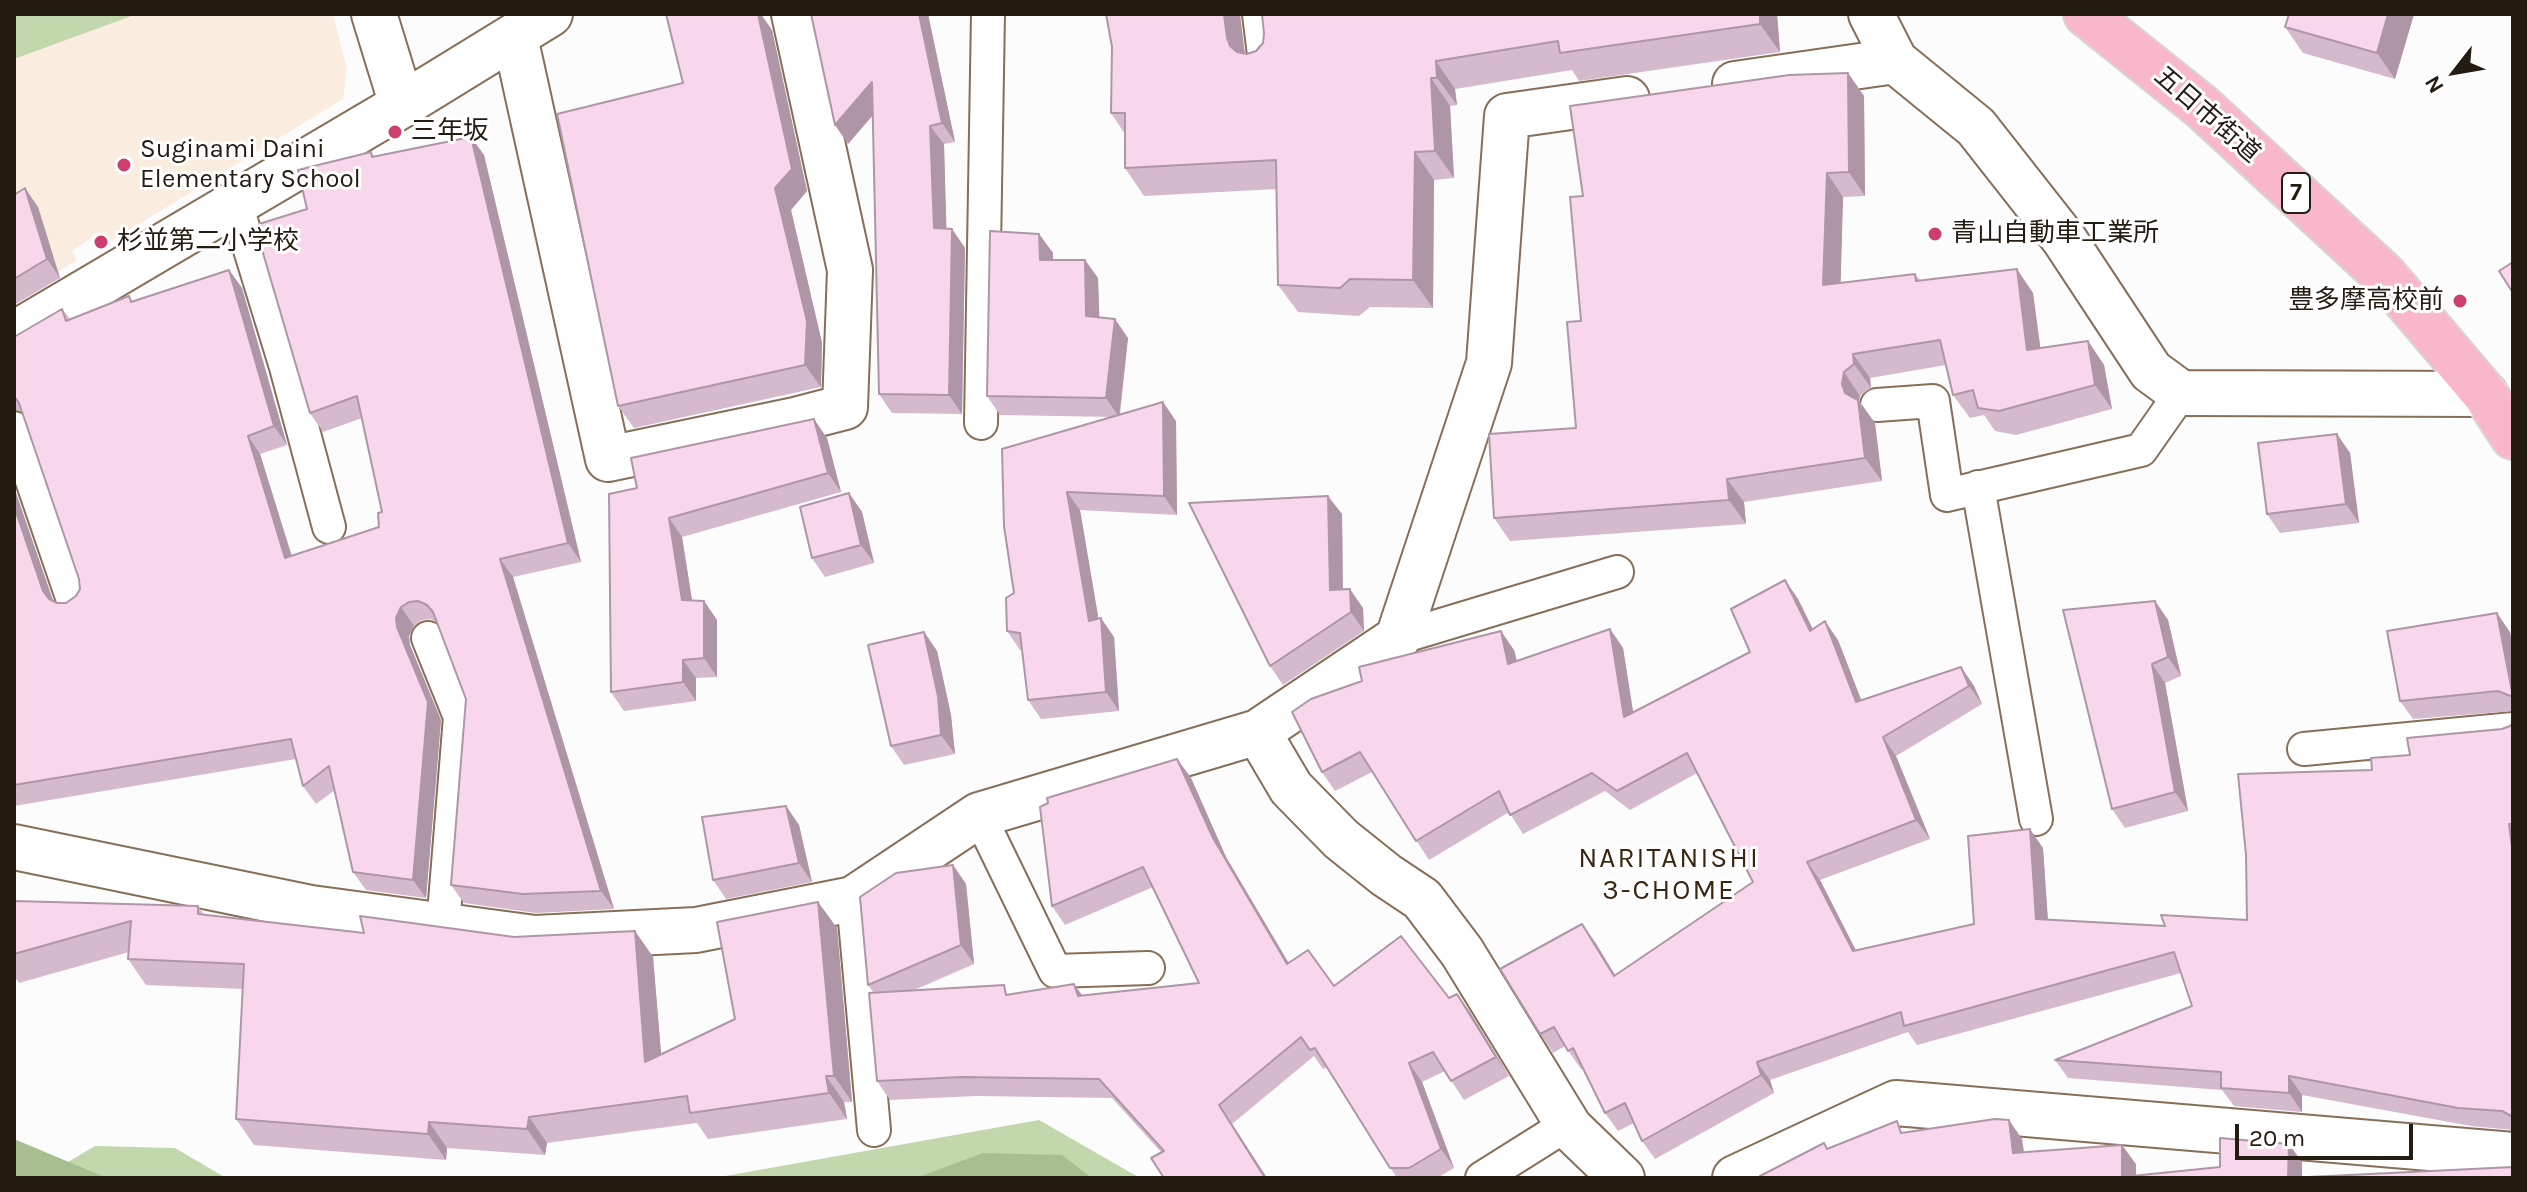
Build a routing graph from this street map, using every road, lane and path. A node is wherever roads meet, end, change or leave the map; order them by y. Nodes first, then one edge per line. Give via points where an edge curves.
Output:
1 (374, 14) edge
2 (794, 14) edge
3 (988, 14) edge
4 (1259, 14) edge
5 (1871, 14) edge
6 (2086, 14) edge
7 (532, 26) edge
8 (1895, 61) junction
9 (1265, 63) edge
10 (402, 105) junction
11 (236, 204) junction
12 (14, 334) edge
13 (2181, 393) junction
14 (2485, 394) junction
15 (1877, 405) dead end
16 (981, 423) dead end
17 (14, 428) edge
18 (2513, 437) edge
19 (1978, 487) junction
20 (329, 527) dead end
21 (1617, 572) dead end
22 (74, 603) edge
23 (428, 638) edge
24 (1398, 638) junction
25 (2513, 729) edge
26 (1258, 732) junction
27 (2304, 749) dead end
28 (979, 815) junction
29 (2036, 819) dead end
30 (14, 847) edge
31 (853, 899) junction
32 (443, 926) junction
33 (1148, 968) dead end
34 (1568, 1124) junction
35 (874, 1130) dead end
36 (2513, 1155) edge
37 (1482, 1178) edge
38 (1622, 1178) edge
39 (1735, 1178) edge

1 - 10 street
2 - 7 street via 850,270 845,407 608,459
3 - 16 lane
4 - 9 lane
5 - 8 street
6 - 14 main road, 五日市街道 / 7 via 2202,107 2385,276
7 - 10 street
8 - 13 street via 1976,127 2064,239 2151,371
8 - 24 street via 1507,116 1489,363
10 - 11 street
11 - 12 street
11 - 20 lane
13 - 14 street
13 - 19 lane via 2141,450
14 - 18 main road, 五日市街道 / 7
15 - 19 lane via 1933,401 1947,495
17 - 22 lane
19 - 29 lane
21 - 24 lane
23 - 32 lane via 460,717
24 - 26 street
25 - 27 lane
26 - 28 street
26 - 34 street via 1291,788 1341,839 1422,899 1462,952
28 - 31 street
28 - 33 lane via 1055,971
30 - 32 street via 311,908
31 - 32 street via 696,930 535,938
31 - 35 lane
34 - 37 lane
34 - 38 street
36 - 39 street via 1896,1103

